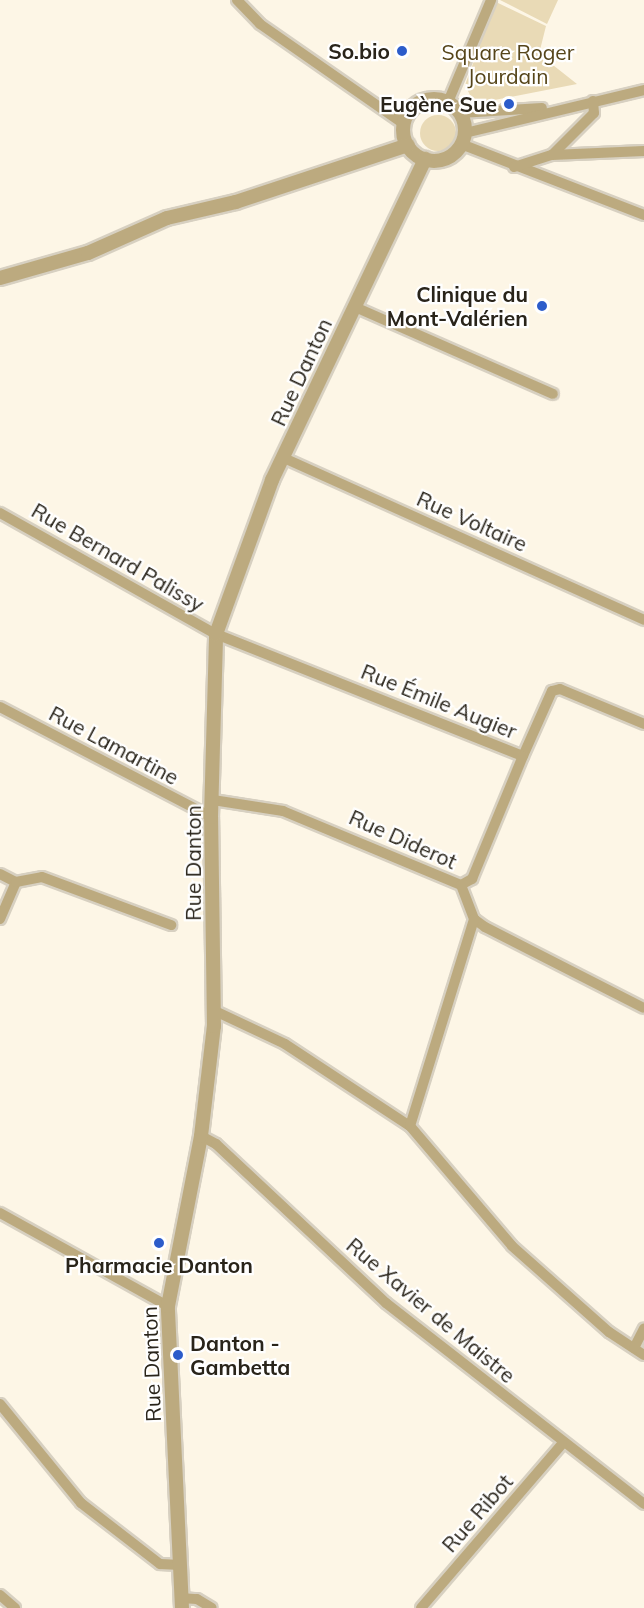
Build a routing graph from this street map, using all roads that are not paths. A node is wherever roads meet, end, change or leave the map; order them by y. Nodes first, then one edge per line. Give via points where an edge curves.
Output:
1 (237, 0) edge
2 (491, 0) edge
3 (644, 90) edge
4 (593, 100) junction
5 (448, 102) junction
6 (557, 107) junction
7 (460, 113) junction
8 (404, 124) junction
9 (463, 139) junction
10 (408, 145) junction
11 (644, 151) edge
12 (552, 155) junction
13 (425, 159) junction
14 (513, 168) junction
15 (644, 215) edge
16 (0, 278) edge
17 (355, 307) junction
18 (553, 394) dead end
19 (284, 458) junction
20 (0, 513) edge
21 (644, 620) edge
22 (216, 634) junction
23 (0, 707) edge
24 (644, 724) edge
25 (522, 756) junction
26 (213, 800) junction
27 (211, 817) junction
28 (0, 874) edge
29 (16, 882) junction
30 (461, 885) junction
31 (474, 919) junction
32 (0, 920) edge
33 (171, 925) dead end
34 (644, 1008) edge
35 (215, 1011) junction
36 (410, 1126) junction
37 (201, 1137) junction
38 (0, 1213) edge
39 (168, 1306) junction
40 (644, 1328) edge
41 (634, 1348) junction
42 (644, 1355) edge
43 (0, 1404) edge
44 (562, 1444) junction
45 (644, 1504) edge
46 (181, 1565) junction
47 (0, 1595) edge
48 (182, 1603) edge
49 (15, 1608) edge
50 (212, 1608) edge
51 (420, 1608) edge

1 - 8 street via 260,24
2 - 5 street
3 - 4 street
4 - 6 street
4 - 12 street via 594,113
5 - 7 street
5 - 8 street via 420,102
6 - 7 street
6 - 9 street
7 - 9 street
8 - 10 street
9 - 13 street via 446,158
9 - 14 street
10 - 13 street
10 - 16 street via 236,202 167,218 88,253
11 - 12 street
12 - 14 street
13 - 17 street, Rue Danton
14 - 15 street
17 - 18 street
17 - 19 street, Rue Danton
19 - 21 street, Rue Voltaire
19 - 22 street, Rue Danton via 249,536
20 - 22 street, Rue Bernard Palissy
22 - 25 street, Rue Émile Augier
22 - 26 street, Rue Danton
23 - 27 street, Rue Lamartine
24 - 25 street, Rue Émile Augier via 560,689 552,691
25 - 30 street via 472,879
26 - 27 street, Rue Danton
26 - 30 street, Rue Diderot via 283,811
27 - 35 street, Rue Danton
28 - 29 street
29 - 32 street
29 - 33 street via 42,878
30 - 31 street, Rue Diderot
31 - 34 street
31 - 36 street
35 - 36 street via 285,1044
35 - 37 street, Rue Danton
36 - 41 street via 512,1246
37 - 39 street, Rue Danton
37 - 44 street, Rue Xavier de Maistre via 216,1144 386,1303
38 - 39 street
39 - 46 street, Rue Danton
40 - 41 street
41 - 42 street
43 - 46 street via 81,1503 160,1564
44 - 45 street, Rue Xavier de Maistre
44 - 51 street, Rue Ribot
46 - 48 street, Rue Danton
47 - 49 street
48 - 50 street via 198,1599

